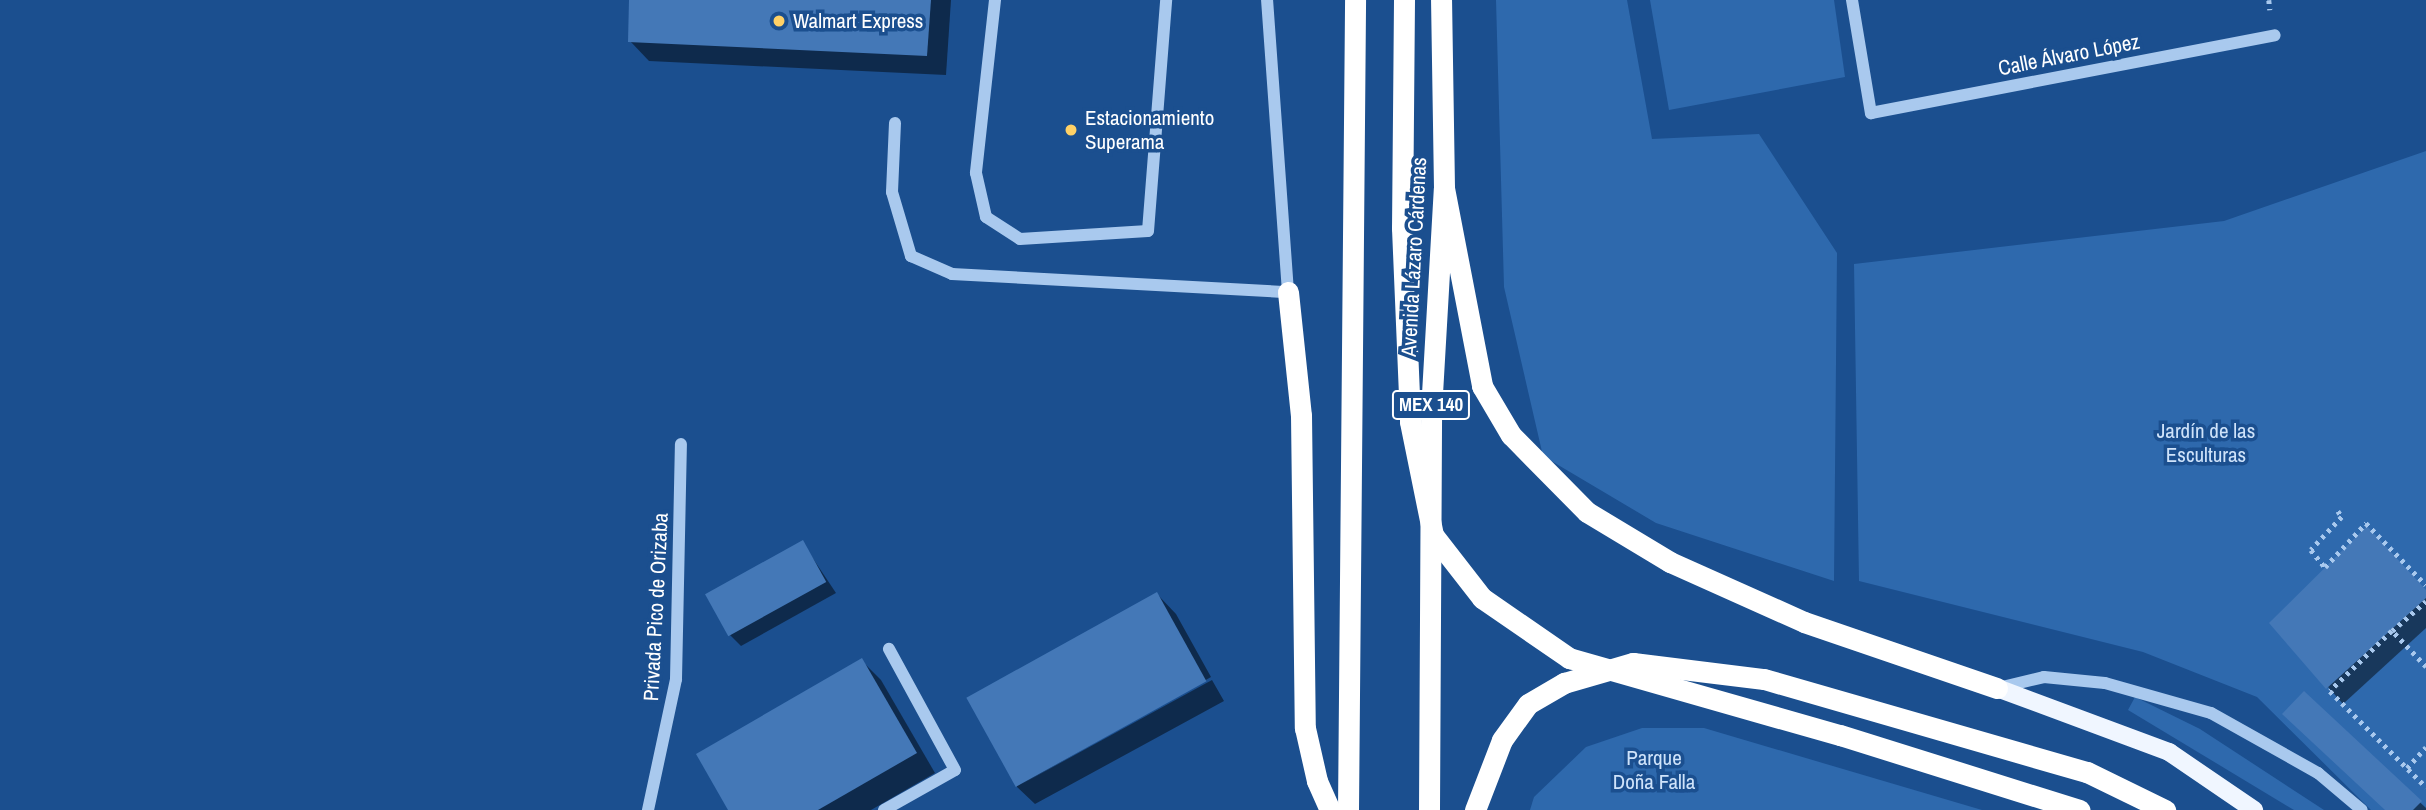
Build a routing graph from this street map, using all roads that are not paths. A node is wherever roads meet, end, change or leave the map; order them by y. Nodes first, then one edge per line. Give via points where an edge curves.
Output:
1 (995, 0) edge
2 (1166, 0) edge
3 (1267, 0) edge
4 (1355, 0) edge
5 (1404, 0) edge
6 (1441, 0) edge
7 (1852, 0) edge
8 (2275, 35) dead end
9 (895, 123) dead end
10 (1444, 188) junction
11 (1288, 292) junction
12 (681, 444) dead end
13 (889, 649) dead end
14 (1997, 688) junction
15 (648, 810) edge
16 (884, 810) edge
17 (1330, 810) edge
18 (1348, 810) edge
19 (1429, 810) edge
20 (1475, 810) edge
21 (2081, 810) edge
22 (2165, 810) edge
23 (2254, 810) edge
24 (2362, 810) edge

1 - 2 street via 976,173 986,217 1020,239 1148,231
3 - 11 street
4 - 18 highway
5 - 21 highway, bridge via 1402,228 1410,422 1433,535 1482,598 1569,658
6 - 10 highway, Avenida Lázaro Cárdenas / MEX 140
7 - 8 street, Calle Álvaro López via 1871,113
9 - 11 street via 892,192 911,256 952,274
10 - 14 highway via 1482,386 1511,435 1587,512 1670,562 1804,622
10 - 19 highway, Avenida Lázaro Cárdenas / MEX 140 via 1431,411
11 - 17 highway via 1301,415 1305,728 1317,781
12 - 15 street, Privada Pico de Orizaba via 676,679
13 - 16 street via 954,770
14 - 23 main road via 2169,752
14 - 24 street via 2044,677 2105,683 2211,713 2318,773
20 - 22 highway via 1502,740 1528,704 1564,683 1633,663 1764,679 2087,772

